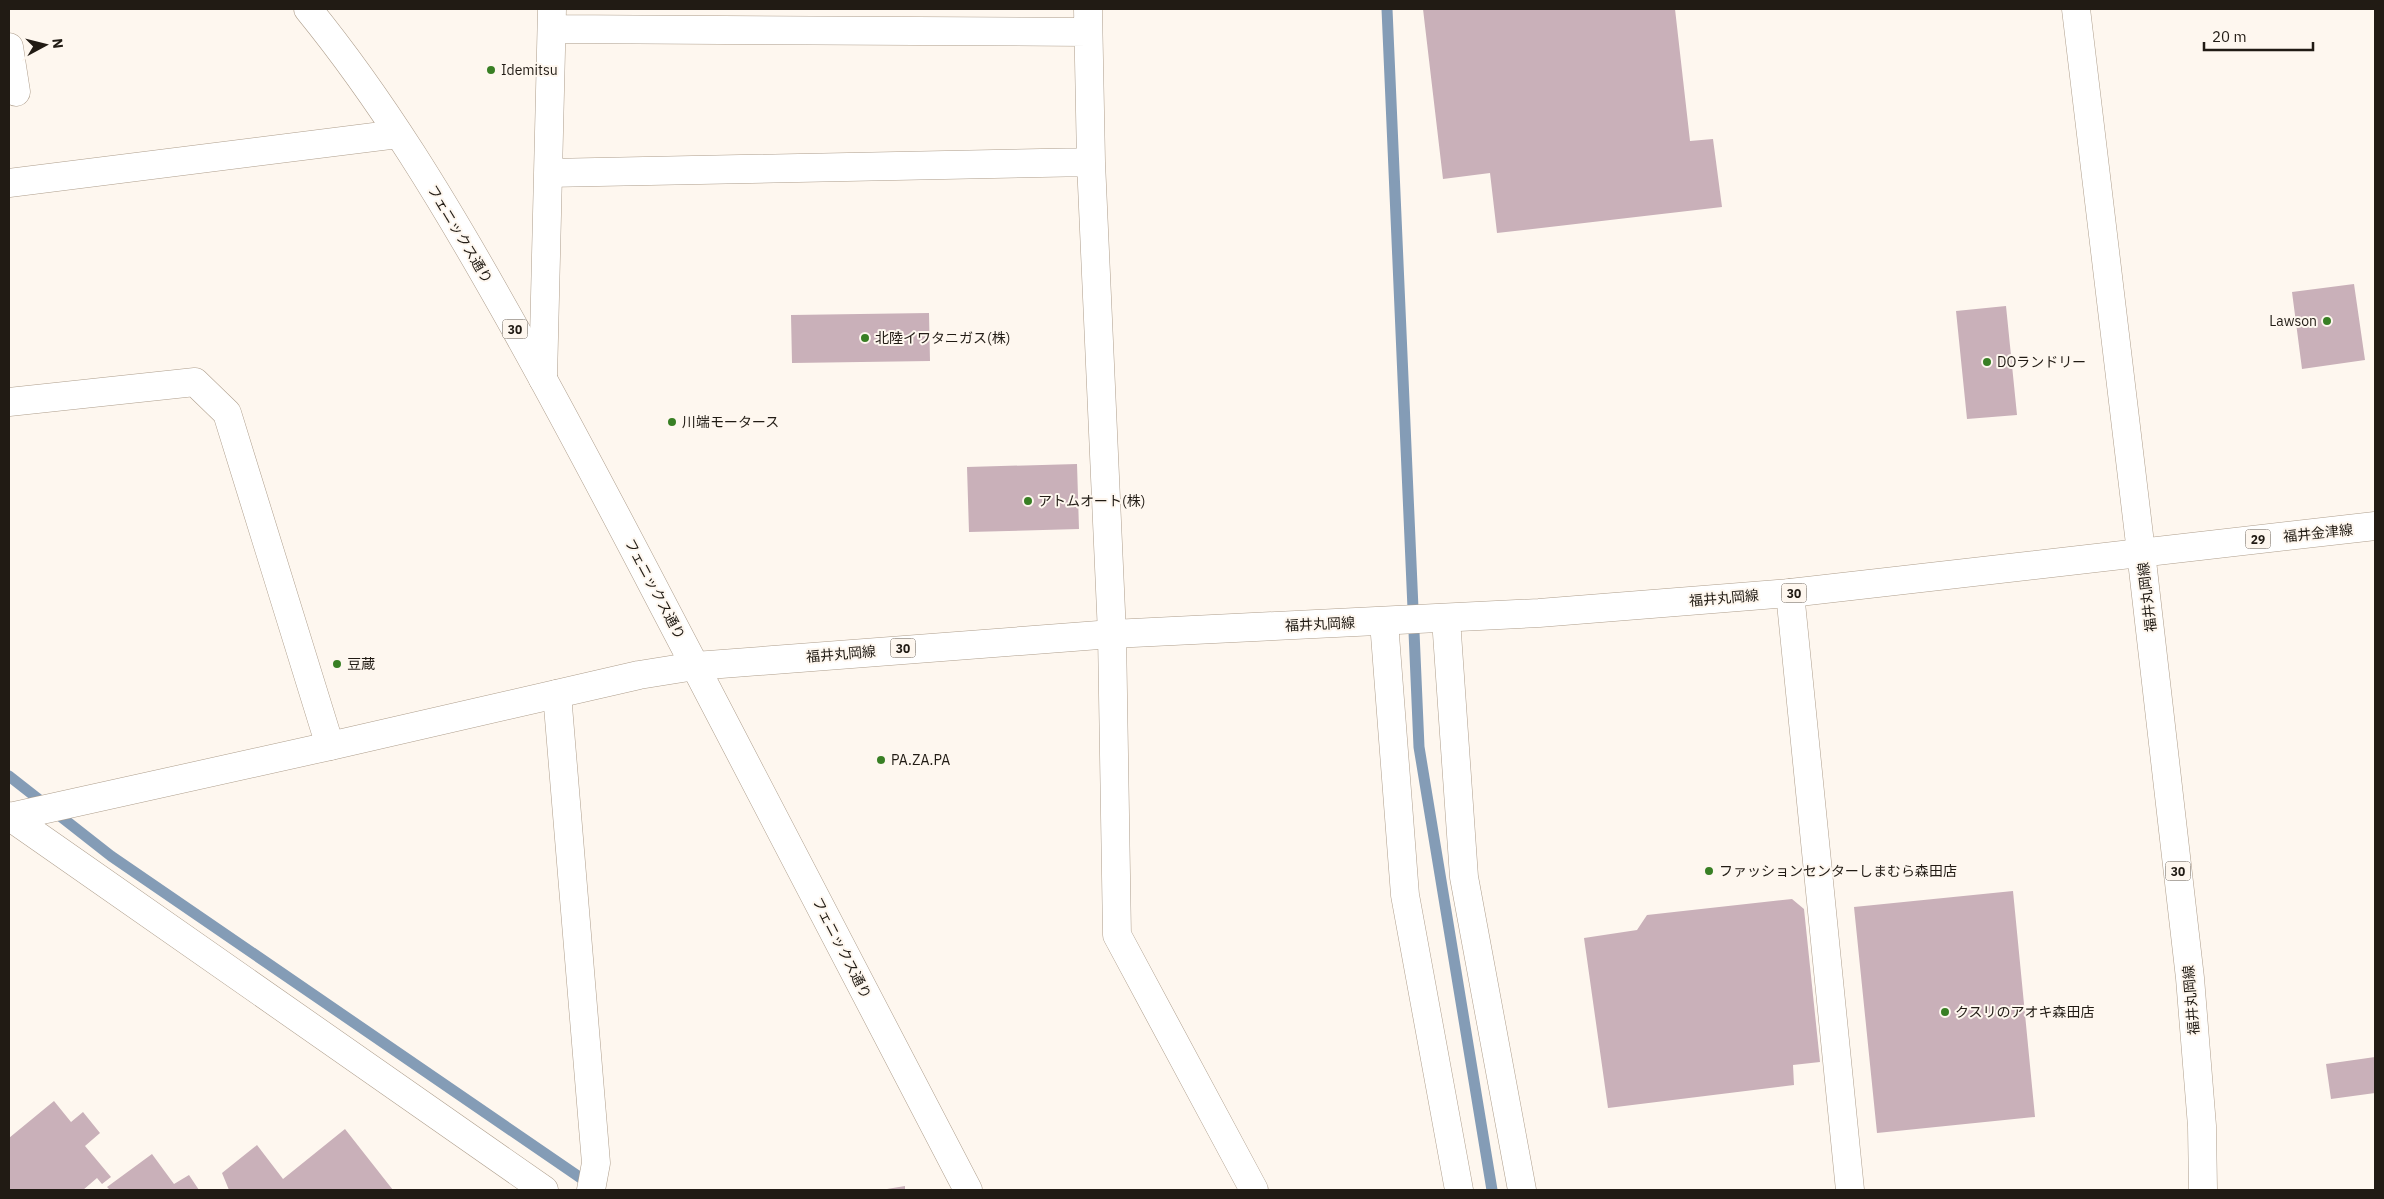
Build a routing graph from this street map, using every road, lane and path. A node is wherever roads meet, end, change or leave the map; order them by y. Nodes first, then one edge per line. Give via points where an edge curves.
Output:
1 (308, 9) edge
2 (2076, 9) edge
3 (552, 19) edge
4 (1088, 20) edge
5 (9, 47) edge
6 (16, 92) dead end
7 (398, 134) junction
8 (1091, 162) junction
9 (548, 173) junction
10 (9, 183) edge
11 (543, 379) junction
12 (9, 402) edge
13 (2375, 526) edge
14 (2142, 552) junction
15 (1790, 593) junction
16 (1446, 618) junction
17 (1384, 622) junction
18 (1112, 634) junction
19 (695, 666) junction
20 (557, 694) junction
21 (330, 746) junction
22 (9, 817) edge
23 (544, 1190) edge
24 (591, 1190) edge
25 (968, 1190) edge
26 (1254, 1190) edge
27 (1458, 1190) edge
28 (1522, 1190) edge
29 (1850, 1190) edge
30 (2203, 1190) edge

1 - 7 street, フェニックス通り / 30 via 348,58
2 - 14 street
3 - 4 street
3 - 9 street
4 - 8 street
5 - 6 street
7 - 10 street
7 - 11 street, フェニックス通り / 30 via 454,220
8 - 9 street
8 - 18 street
9 - 11 street
11 - 19 street, フェニックス通り / 30
12 - 21 street via 196,382 227,413
13 - 14 street, 福井金津線 / 29
14 - 15 street, 福井丸岡線 / 30
14 - 30 street, 福井丸岡線 / 30 via 2190,978 2202,1126
15 - 16 street, 福井丸岡線 / 30
15 - 29 street
16 - 17 street, 福井丸岡線 / 30
16 - 28 street via 1464,877
17 - 18 street, 福井丸岡線 / 30
17 - 27 street via 1405,895
18 - 19 street, 福井丸岡線 / 30
18 - 26 street via 1117,935
19 - 20 street, 福井丸岡線
19 - 25 street, フェニックス通り
20 - 21 street, 福井丸岡線
20 - 24 street via 596,1163
21 - 22 street, 福井丸岡線
22 - 23 street

